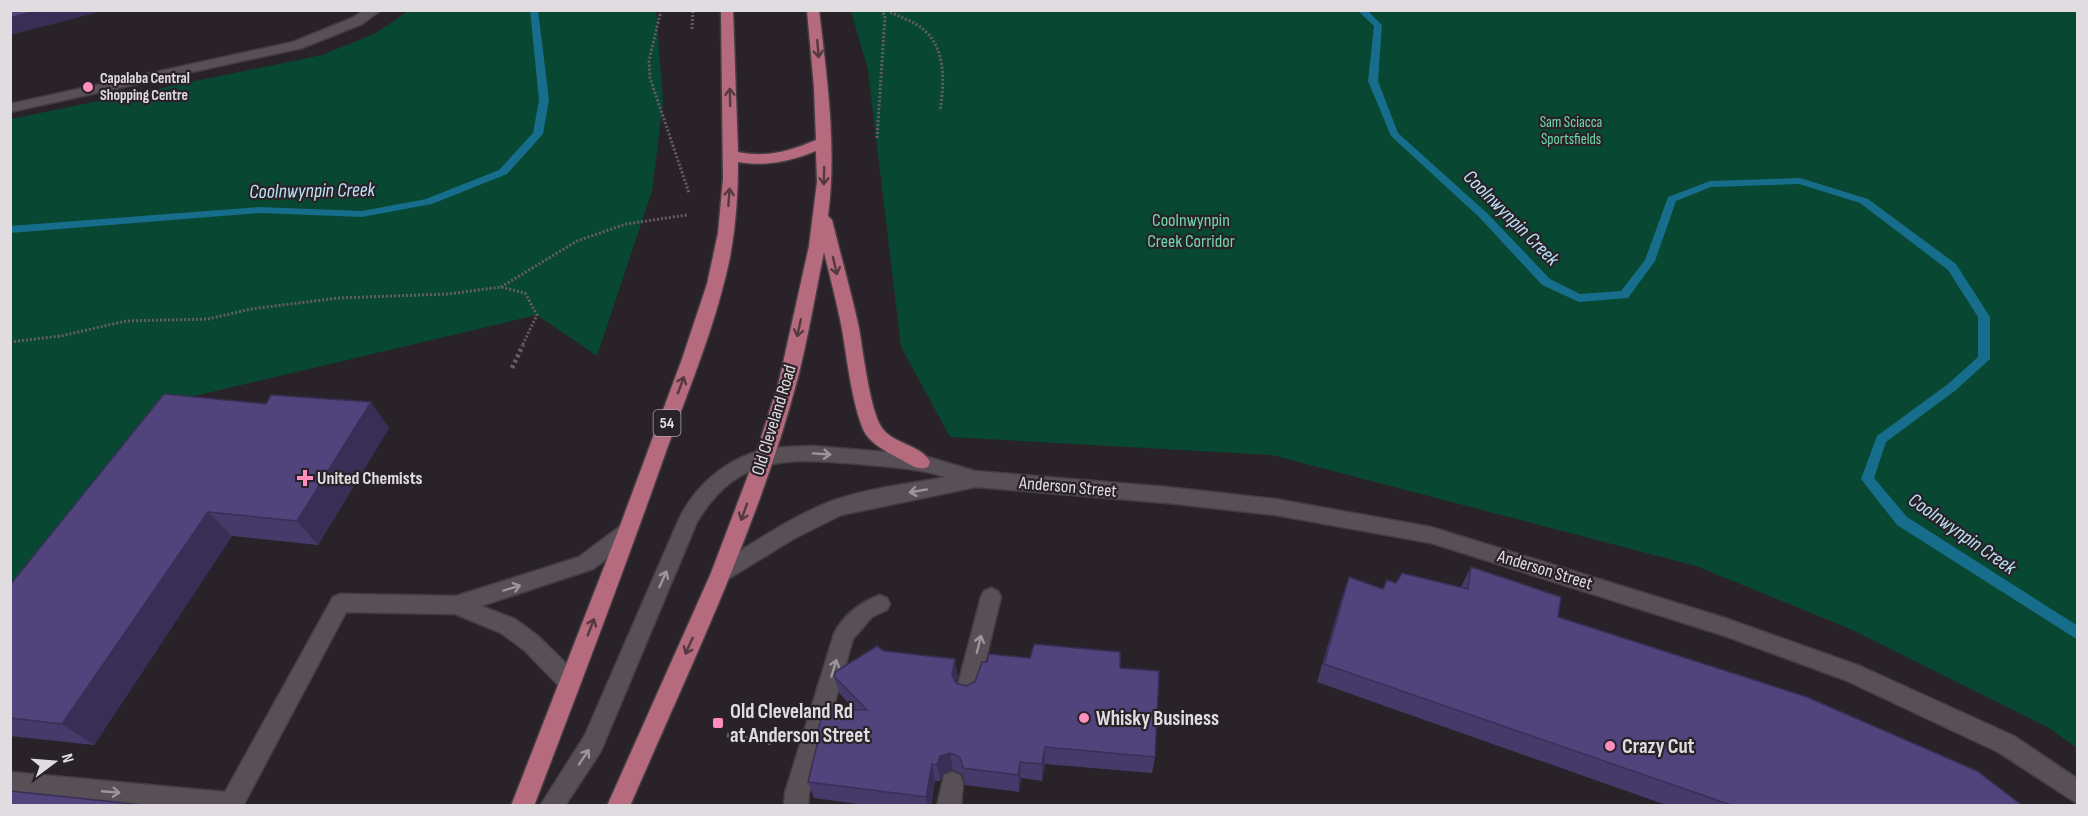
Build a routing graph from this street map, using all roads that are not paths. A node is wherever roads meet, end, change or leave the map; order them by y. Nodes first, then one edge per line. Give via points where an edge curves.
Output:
1 (375, 10) edge
2 (727, 10) edge
3 (813, 10) edge
4 (10, 108) edge
5 (824, 142) junction
6 (729, 155) junction
7 (822, 209) junction
8 (764, 457) junction
9 (921, 462) junction
10 (975, 479) junction
11 (626, 533) junction
12 (721, 573) junction
13 (991, 597) dead end
14 (880, 604) dead end
15 (456, 605) junction
16 (570, 682) junction
17 (967, 692) edge
18 (10, 783) edge
19 (2078, 793) edge
20 (231, 805) edge
21 (522, 806) edge
22 (551, 806) edge
23 (618, 806) edge
24 (796, 806) edge

1 - 4 street via 297,45
6 -> 2 main road, 54
3 -> 5 main road, Old Cleveland Road
5 - 6 main road via 772,161
5 -> 7 main road, Old Cleveland Road
11 -> 6 main road, 54 via 692,356 714,284 726,234
7 -> 8 main road, Old Cleveland Road via 788,381
7 -> 9 main road via 874,432
8 -> 9 street via 813,453
8 -> 12 main road, Old Cleveland Road
22 -> 8 street via 593,743 689,519 703,496 738,468
9 - 10 street
10 -> 12 street via 844,506 818,516
10 - 19 street, Anderson Street via 1255,505 1431,535 1725,627 1852,673 2006,744
15 -> 11 street via 586,563
16 -> 11 main road, 54
12 -> 23 main road, Old Cleveland Road
17 -> 13 street
24 -> 14 street via 844,634 865,610
15 - 16 street via 508,626
15 - 20 street via 340,603
16 - 21 main road, 54
18 -> 20 street

